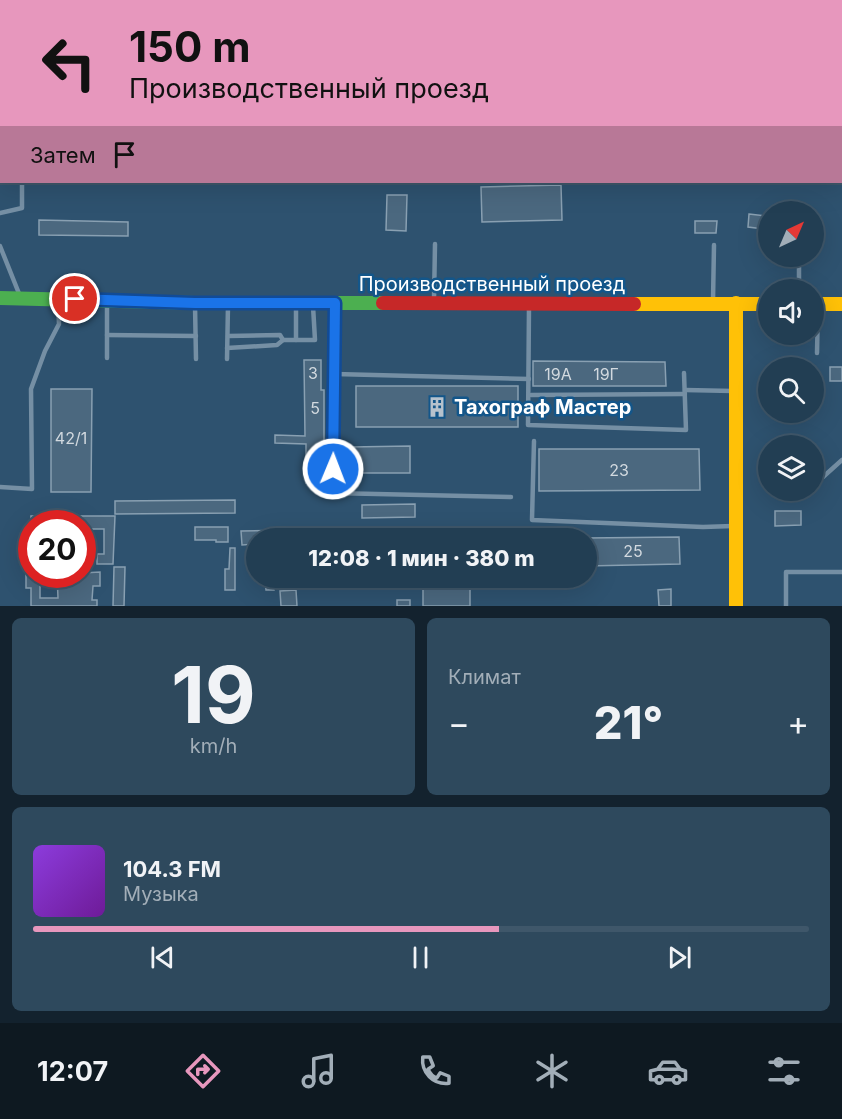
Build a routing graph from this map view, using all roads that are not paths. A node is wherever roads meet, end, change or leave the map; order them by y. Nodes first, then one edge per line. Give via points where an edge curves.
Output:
1 (22, 183) edge
2 (0, 213) edge
3 (435, 244) dead end
4 (714, 245) dead end
5 (0, 246) edge
6 (0, 298) edge
7 (21, 298) junction
8 (58, 299) junction
9 (107, 300) junction
10 (195, 303) junction
11 (228, 303) junction
12 (296, 303) junction
13 (313, 303) junction
14 (335, 303) junction
15 (434, 303) junction
16 (529, 303) junction
17 (713, 303) junction
18 (736, 303) junction
19 (758, 303) edge
20 (824, 304) edge
21 (842, 304) edge
22 (107, 335) junction
23 (196, 336) junction
24 (228, 336) junction
25 (283, 340) junction
26 (296, 340) junction
27 (817, 345) edge
28 (227, 348) junction
29 (817, 353) dead end
30 (107, 358) dead end
31 (196, 359) dead end
32 (227, 359) dead end
33 (684, 373) dead end
34 (335, 374) junction
35 (529, 379) junction
36 (736, 391) junction
37 (685, 392) junction
38 (531, 395) dead end
39 (534, 441) dead end
40 (842, 460) edge
41 (824, 476) edge
42 (0, 487) edge
43 (511, 497) dead end
44 (736, 526) junction
45 (842, 572) edge
46 (736, 606) edge
47 (786, 606) edge

1 - 2 lane via 22,208
3 - 15 lane
4 - 17 lane
5 - 7 lane
6 - 7 street, Производственный проезд
7 - 8 street, Производственный проезд
8 - 9 street, Производственный проезд
8 - 42 lane via 59,324 32,388 32,489
9 - 10 street, Производственный проезд
9 - 22 lane
10 - 11 street, Производственный проезд
10 - 23 lane
11 - 12 street, Производственный проезд
11 - 24 lane
12 - 13 street, Производственный проезд
12 - 26 lane
13 - 14 street, Производственный проезд
13 - 26 lane via 315,340
14 - 15 street, Производственный проезд
14 - 34 lane
15 - 16 street, Производственный проезд
16 - 17 street, Производственный проезд
16 - 35 lane
17 - 18 street, Производственный проезд
18 - 19 street, Производственный проезд
18 - 36 street
20 - 21 street
22 - 23 lane
22 - 30 lane
23 - 31 lane
24 - 25 lane via 280,335
24 - 28 lane
25 - 26 lane
25 - 28 lane via 277,345
27 - 29 lane
28 - 32 lane
33 - 37 lane
34 - 35 lane
34 - 43 lane via 332,493
35 - 37 lane via 528,425 686,430
36 - 37 lane
36 - 44 street
37 - 38 lane
39 - 44 lane via 532,520
40 - 41 lane
44 - 46 street
45 - 47 lane via 786,572

